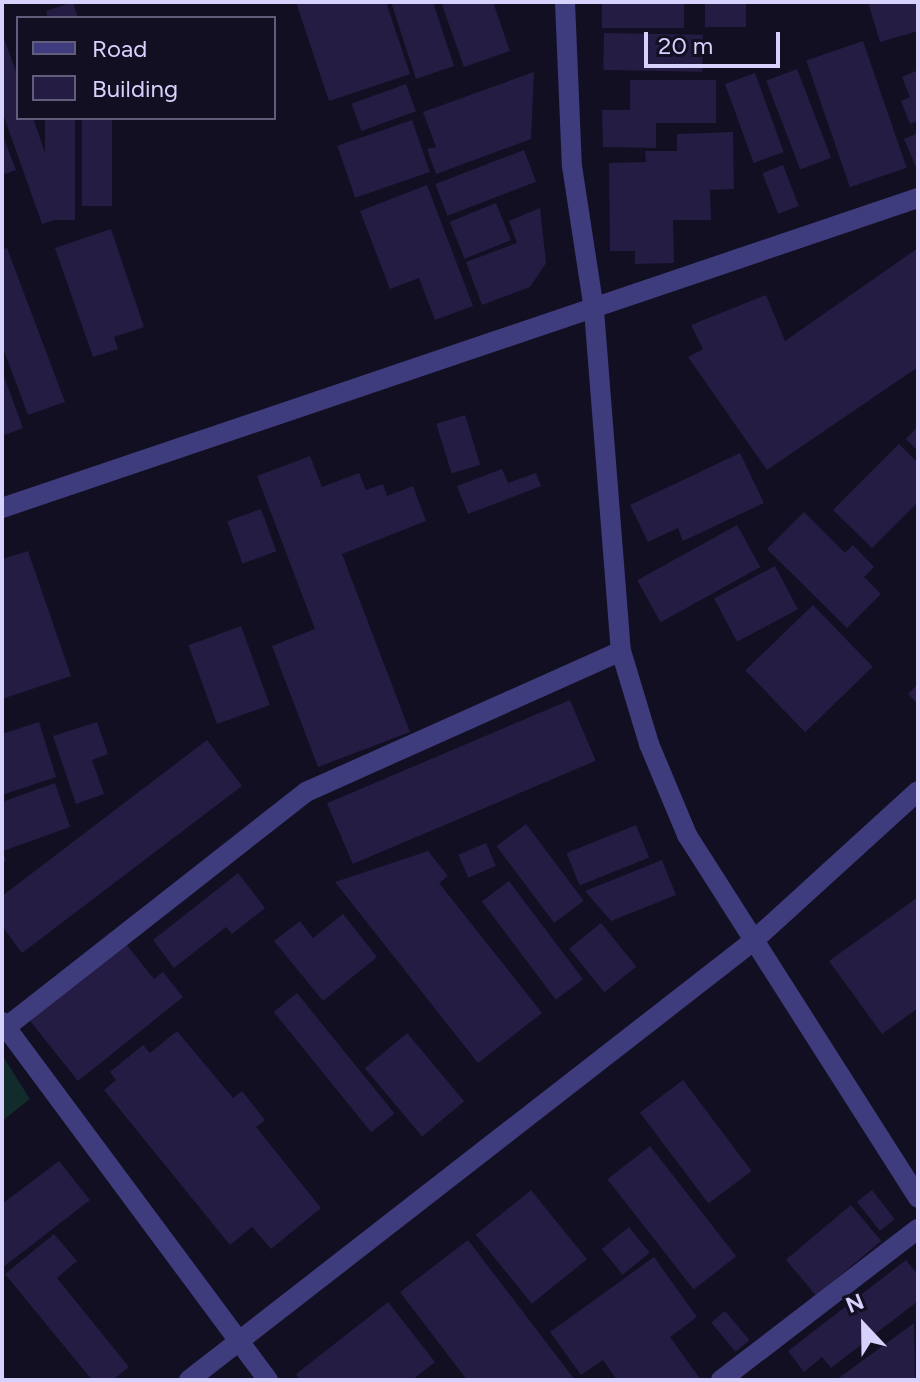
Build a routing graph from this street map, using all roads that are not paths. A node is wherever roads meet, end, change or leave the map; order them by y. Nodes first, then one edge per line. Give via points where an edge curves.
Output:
1 (565, 2) edge
2 (918, 198) edge
3 (594, 310) junction
4 (2, 508) edge
5 (621, 651) junction
6 (918, 791) edge
7 (752, 942) junction
8 (3, 1025) edge
9 (918, 1198) edge
10 (918, 1229) edge
11 (238, 1341) junction
12 (189, 1380) edge
13 (268, 1380) edge
14 (721, 1380) edge

1 - 3 street via 572,166
2 - 3 street
3 - 4 street
3 - 5 street
5 - 7 street via 649,744 687,835
5 - 8 street via 306,792
6 - 7 street
7 - 9 street
7 - 11 street
8 - 11 street
10 - 14 street
11 - 12 street
11 - 13 street

